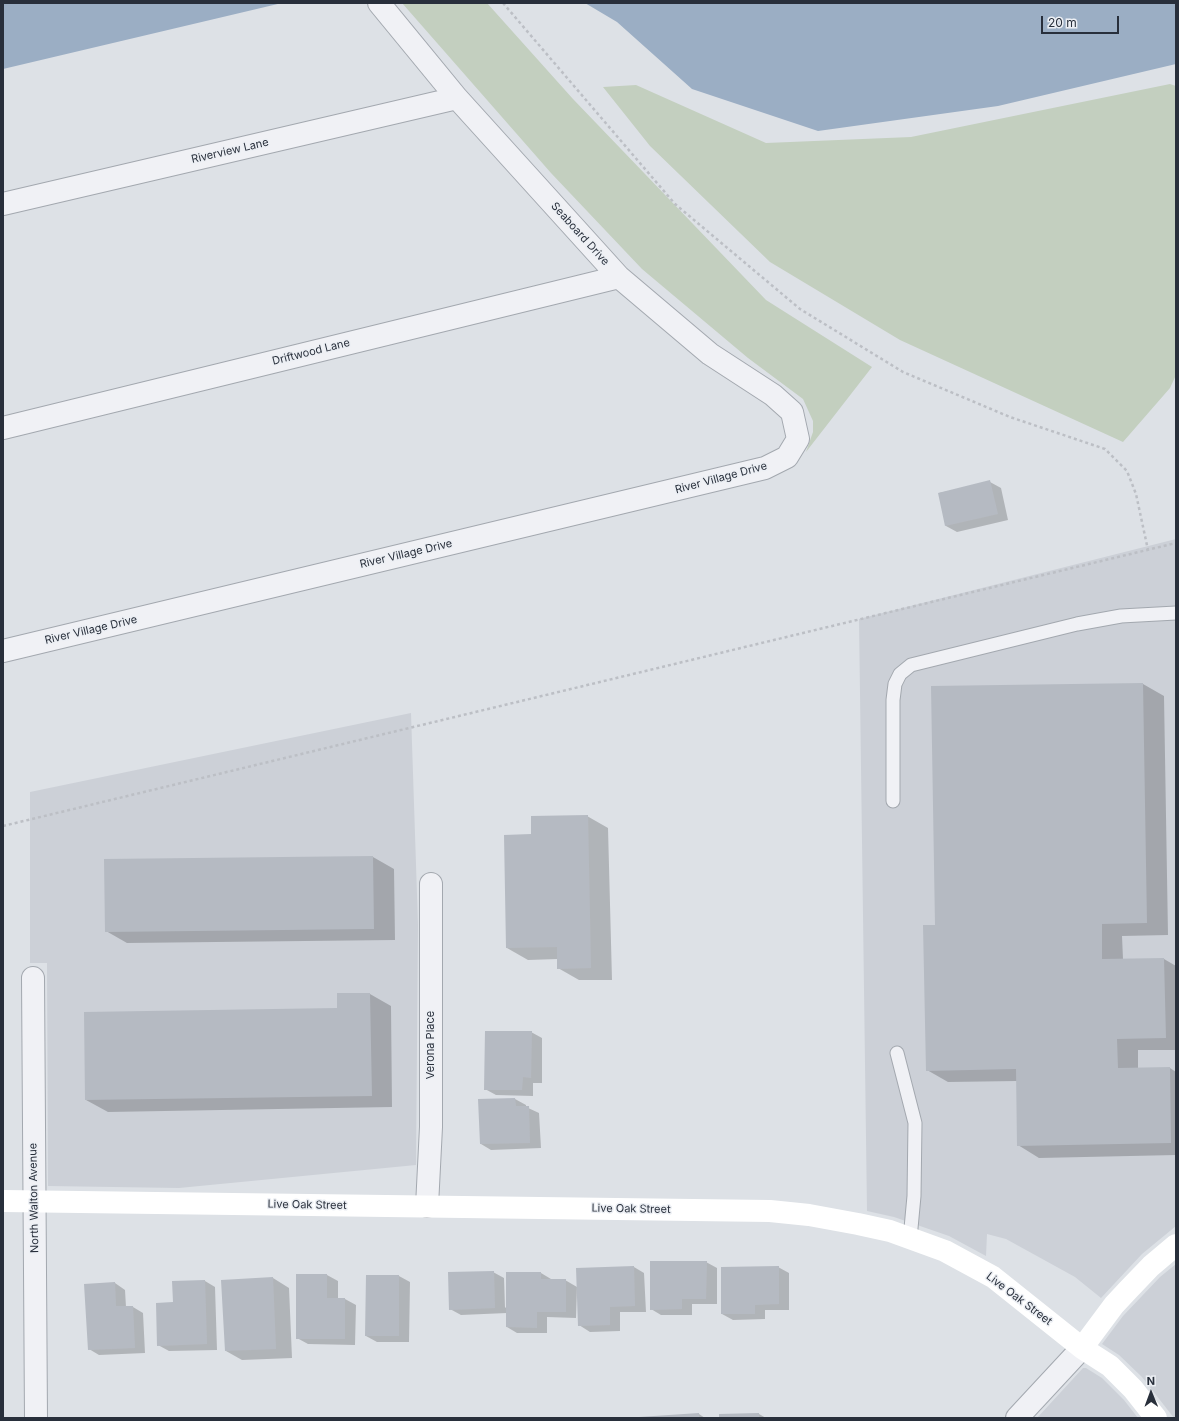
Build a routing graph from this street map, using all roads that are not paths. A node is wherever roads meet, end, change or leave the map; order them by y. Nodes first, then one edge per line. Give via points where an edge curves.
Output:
1 (379, 3) edge
2 (457, 98) junction
3 (3, 204) edge
4 (619, 277) junction
5 (3, 428) edge
6 (798, 439) joint
7 (1176, 613) edge
8 (3, 651) edge
9 (893, 801) dead end
10 (432, 884) dead end
11 (33, 978) dead end
12 (897, 1053) dead end
13 (3, 1201) edge
14 (35, 1202) junction
15 (428, 1206) junction
16 (910, 1239) junction
17 (1176, 1245) edge
18 (1082, 1348) junction
19 (36, 1418) edge
20 (1017, 1418) edge
21 (1156, 1418) edge

1 - 2 street, Seaboard Drive
2 - 3 street, Riverview Lane
2 - 4 street, Seaboard Drive
4 - 5 street, Driftwood Lane
4 - 6 street, Seaboard Drive via 710,354 773,395 792,412
6 - 8 street, River Village Drive via 787,457 765,468
7 - 9 lane via 1121,616 1077,624 911,665 900,674 895,684
10 - 15 street, Verona Place via 431,1127
11 - 14 street, North Walton Avenue
12 - 16 lane via 915,1123 915,1181
13 - 14 street, Live Oak Street
14 - 15 street, Live Oak Street
14 - 19 street, North Walton Avenue
15 - 16 street, Live Oak Street via 770,1211 858,1224 890,1231
16 - 18 street, Live Oak Street via 945,1251 993,1277
17 - 18 street via 1123,1295
18 - 20 street
18 - 21 street, Live Oak Street via 1110,1366

